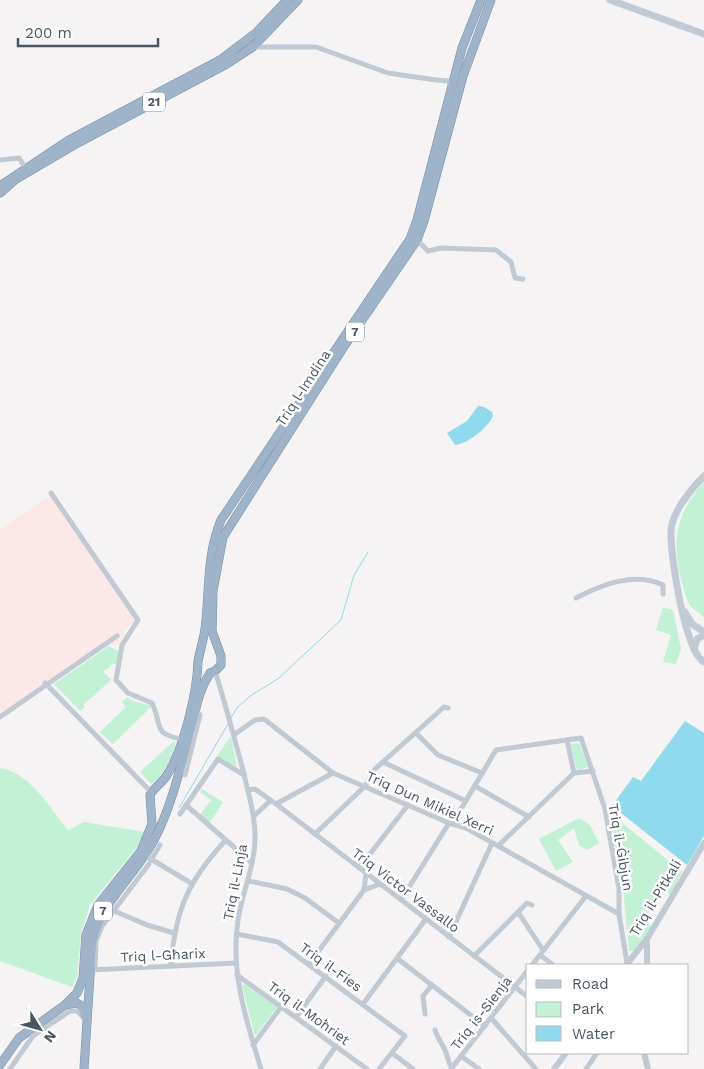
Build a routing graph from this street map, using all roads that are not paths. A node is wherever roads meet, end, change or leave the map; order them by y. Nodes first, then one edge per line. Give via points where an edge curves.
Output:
1 (287, 0) edge
2 (298, 0) edge
3 (481, 0) edge
4 (491, 0) edge
5 (610, 0) edge
6 (704, 34) edge
7 (253, 47) junction
8 (451, 86) junction
9 (0, 160) edge
10 (25, 167) junction
11 (0, 186) edge
12 (0, 193) edge
13 (417, 240) junction
14 (523, 278) dead end
15 (704, 476) edge
16 (51, 493) dead end
17 (663, 594) dead end
18 (576, 598) dead end
19 (680, 600) junction
20 (704, 633) edge
21 (117, 636) dead end
22 (694, 649) junction
23 (202, 652) junction
24 (219, 653) junction
25 (704, 662) edge
26 (199, 668) junction
27 (212, 672) junction
28 (46, 684) junction
29 (448, 708) dead end
30 (0, 717) edge
31 (235, 734) junction
32 (417, 734) junction
33 (182, 739) junction
34 (566, 740) junction
35 (186, 758) junction
36 (385, 763) junction
37 (594, 771) junction
38 (333, 773) junction
39 (482, 773) junction
40 (574, 773) junction
41 (185, 775) dead end
42 (244, 775) junction
43 (365, 786) junction
44 (475, 786) junction
45 (248, 790) junction
46 (153, 791) junction
47 (150, 801) junction
48 (169, 801) junction
49 (270, 801) junction
50 (466, 801) junction
51 (276, 804) junction
52 (186, 805) junction
53 (408, 805) junction
54 (180, 814) dead end
55 (254, 816) junction
56 (529, 817) junction
57 (451, 824) junction
58 (315, 834) junction
59 (225, 841) junction
60 (492, 843) junction
61 (704, 843) edge
62 (160, 844) dead end
63 (499, 846) junction
64 (148, 860) junction
65 (252, 863) junction
66 (359, 868) junction
67 (366, 874) junction
68 (249, 881) junction
69 (191, 883) junction
70 (380, 884) junction
71 (364, 890) junction
72 (586, 896) junction
73 (401, 900) junction
74 (532, 905) dead end
75 (105, 907) junction
76 (114, 912) junction
77 (518, 912) junction
78 (619, 914) junction
79 (426, 920) junction
80 (339, 923) junction
81 (174, 933) junction
82 (237, 934) junction
83 (449, 937) junction
84 (647, 940) junction
85 (542, 953) junction
86 (474, 956) junction
87 (398, 959) junction
88 (236, 962) junction
89 (309, 964) junction
90 (533, 964) edge
91 (552, 964) edge
92 (627, 964) edge
93 (647, 964) edge
94 (172, 965) junction
95 (92, 969) junction
96 (526, 972) edge
97 (238, 975) junction
98 (326, 976) junction
99 (432, 985) junction
100 (514, 987) junction
101 (526, 996) edge
102 (363, 1004) junction
103 (65, 1005) junction
104 (281, 1006) junction
105 (426, 1014) dead end
106 (296, 1017) junction
107 (491, 1018) junction
108 (85, 1020) junction
109 (485, 1026) junction
110 (435, 1030) dead end
111 (86, 1034) junction
112 (254, 1045) junction
113 (336, 1046) junction
114 (392, 1053) junction
115 (565, 1054) edge
116 (596, 1054) edge
117 (644, 1054) edge
118 (461, 1056) junction
119 (0, 1064) edge
120 (452, 1068) edge
121 (10, 1069) edge
122 (84, 1069) edge
123 (260, 1069) edge
124 (320, 1069) edge
125 (367, 1069) edge
126 (379, 1069) edge
127 (413, 1069) edge
128 (478, 1069) edge
129 (536, 1069) edge
130 (554, 1069) edge
131 (586, 1069) edge
132 (648, 1069) edge

1 - 10 highway, 21 via 257,32 220,60
2 - 7 highway, 21
3 - 8 highway, Triq l-Imdina / 7
4 - 13 highway, Triq l-Imdina / 7 via 464,76
5 - 6 main road
7 - 8 street via 316,47 388,73 443,79
7 - 12 highway, 21 via 41,163
8 - 23 highway, Triq l-Imdina / 7 via 410,239 221,520 208,563
9 - 10 street via 19,158
10 - 11 highway, 21
13 - 14 street via 428,250 496,250 511,262 516,278
13 - 24 highway, Triq l-Imdina / 7 via 223,537 213,591 212,631
15 - 19 main road via 678,511 671,530
16 - 33 street via 138,620 122,645 116,680 128,693 152,703 161,731 166,736
17 - 18 street via 663,584 647,579 596,587
19 - 20 main road via 692,624
19 - 22 main road via 681,613
20 - 22 main road via 697,639
21 - 28 street
22 - 25 main road via 698,659
23 - 24 highway via 212,649
23 - 26 highway, Triq l-Imdina / 7
24 - 27 highway, Triq l-Imdina / 7 via 221,665
26 - 27 highway
26 - 33 highway, Triq l-Imdina / 7
27 - 31 street, Triq il-Linja
27 - 35 highway, Triq l-Imdina / 7 via 200,690
28 - 30 street
28 - 46 street
29 - 32 street via 444,707
31 - 38 street, Triq Dun Mikiel Xerri via 255,720 264,720
31 - 42 street, Triq il-Linja
32 - 36 street
32 - 39 street via 438,755
33 - 46 highway, Triq l-Imdina / 7 via 165,778
34 - 37 street, Triq il-Ġibjun via 581,738
34 - 39 street via 496,750
34 - 40 street
35 - 41 street
35 - 48 highway, Triq l-Imdina / 7
36 - 43 street via 374,770
36 - 50 street
37 - 40 street
37 - 78 street, Triq il-Ġibjun via 605,809 619,889
38 - 43 street, Triq Dun Mikiel Xerri
38 - 51 street
39 - 44 street
40 - 56 street
42 - 45 street, Triq il-Linja
42 - 52 street via 218,759
43 - 53 street, Triq Dun Mikiel Xerri
43 - 58 street
44 - 50 street
44 - 56 street
45 - 49 street, Triq Victor Vassallo via 255,789
45 - 55 street, Triq il-Linja
46 - 47 highway, 7
46 - 48 highway via 165,789
47 - 48 highway via 159,809
47 - 103 highway, 7 via 152,824 141,851 98,905 86,935 83,978 77,993
48 - 64 highway, Triq l-Imdina / 7
49 - 51 street, Triq Victor Vassallo
49 - 55 street
50 - 57 street
51 - 58 street, Triq Victor Vassallo
52 - 54 street
52 - 59 street
53 - 57 street, Triq Dun Mikiel Xerri
53 - 66 street
55 - 65 street, Triq il-Linja
56 - 63 street
57 - 60 street, Triq Dun Mikiel Xerri via 466,828
57 - 73 street
58 - 66 street, Triq Victor Vassallo
59 - 65 street
59 - 69 street
60 - 63 street, Triq Dun Mikiel Xerri
60 - 83 street
61 - 84 street, Triq il-Pitkali
62 - 64 street
63 - 72 street, Triq Dun Mikiel Xerri
64 - 69 street
64 - 75 highway, Triq l-Imdina / 7
64 - 76 street
65 - 68 street, Triq il-Linja
66 - 67 street, Triq Victor Vassallo
67 - 70 street, Triq Victor Vassallo
67 - 71 street
68 - 80 street via 287,889
68 - 82 street, Triq il-Linja via 238,918
69 - 81 street
70 - 71 street
70 - 73 street, Triq Victor Vassallo
71 - 80 street
72 - 78 street, Triq Dun Mikiel Xerri
72 - 85 street
73 - 79 street, Triq Victor Vassallo
74 - 77 street via 527,903
75 - 76 street
75 - 95 highway, Triq l-Imdina / 7 via 96,925 92,944
76 - 81 street
76 - 95 street via 102,926 96,941
77 - 85 street
77 - 86 street
78 - 92 street, Triq il-Ġibjun
79 - 83 street, Triq Victor Vassallo
79 - 87 street
80 - 89 street
81 - 94 street
82 - 88 street, Triq il-Linja
82 - 89 street, Triq il-Fies via 278,942
83 - 86 street, Triq Victor Vassallo
84 - 92 street, Triq il-Pitkali
84 - 93 street
85 - 90 street
85 - 91 street
86 - 100 street, Triq Victor Vassallo
87 - 99 street
87 - 102 street
88 - 94 street, Triq l-Għarix
88 - 97 street, Triq il-Linja
89 - 98 street, Triq il-Fies
94 - 95 street, Triq l-Għarix
95 - 111 highway, Triq l-Imdina / 7
96 - 100 street, Triq is-Sienja
97 - 104 street, Triq il-Moħriet
97 - 112 street, Triq il-Linja via 242,1006
98 - 102 street, Triq il-Fies
98 - 106 street
99 - 105 street via 423,996
99 - 109 street
100 - 101 street, Triq Victor Vassallo
100 - 107 street, Triq is-Sienja
102 - 114 street, Triq il-Fies via 405,1036
103 - 108 highway via 77,1003 82,1006
103 - 119 highway, 7 via 24,1034
104 - 106 street, Triq il-Moħriet
104 - 112 street
106 - 113 street, Triq il-Moħriet
107 - 109 street, Triq is-Sienja
107 - 129 street
108 - 111 highway
108 - 121 street via 77,1011 70,1011 33,1036
109 - 118 street, Triq is-Sienja
110 - 120 street
111 - 122 highway, Triq l-Imdina / 7
112 - 123 street, Triq il-Linja
113 - 124 street
113 - 125 street, Triq il-Moħriet
114 - 126 street
114 - 127 street
115 - 130 street
116 - 131 street
117 - 132 street
118 - 120 street, Triq is-Sienja
118 - 128 street

